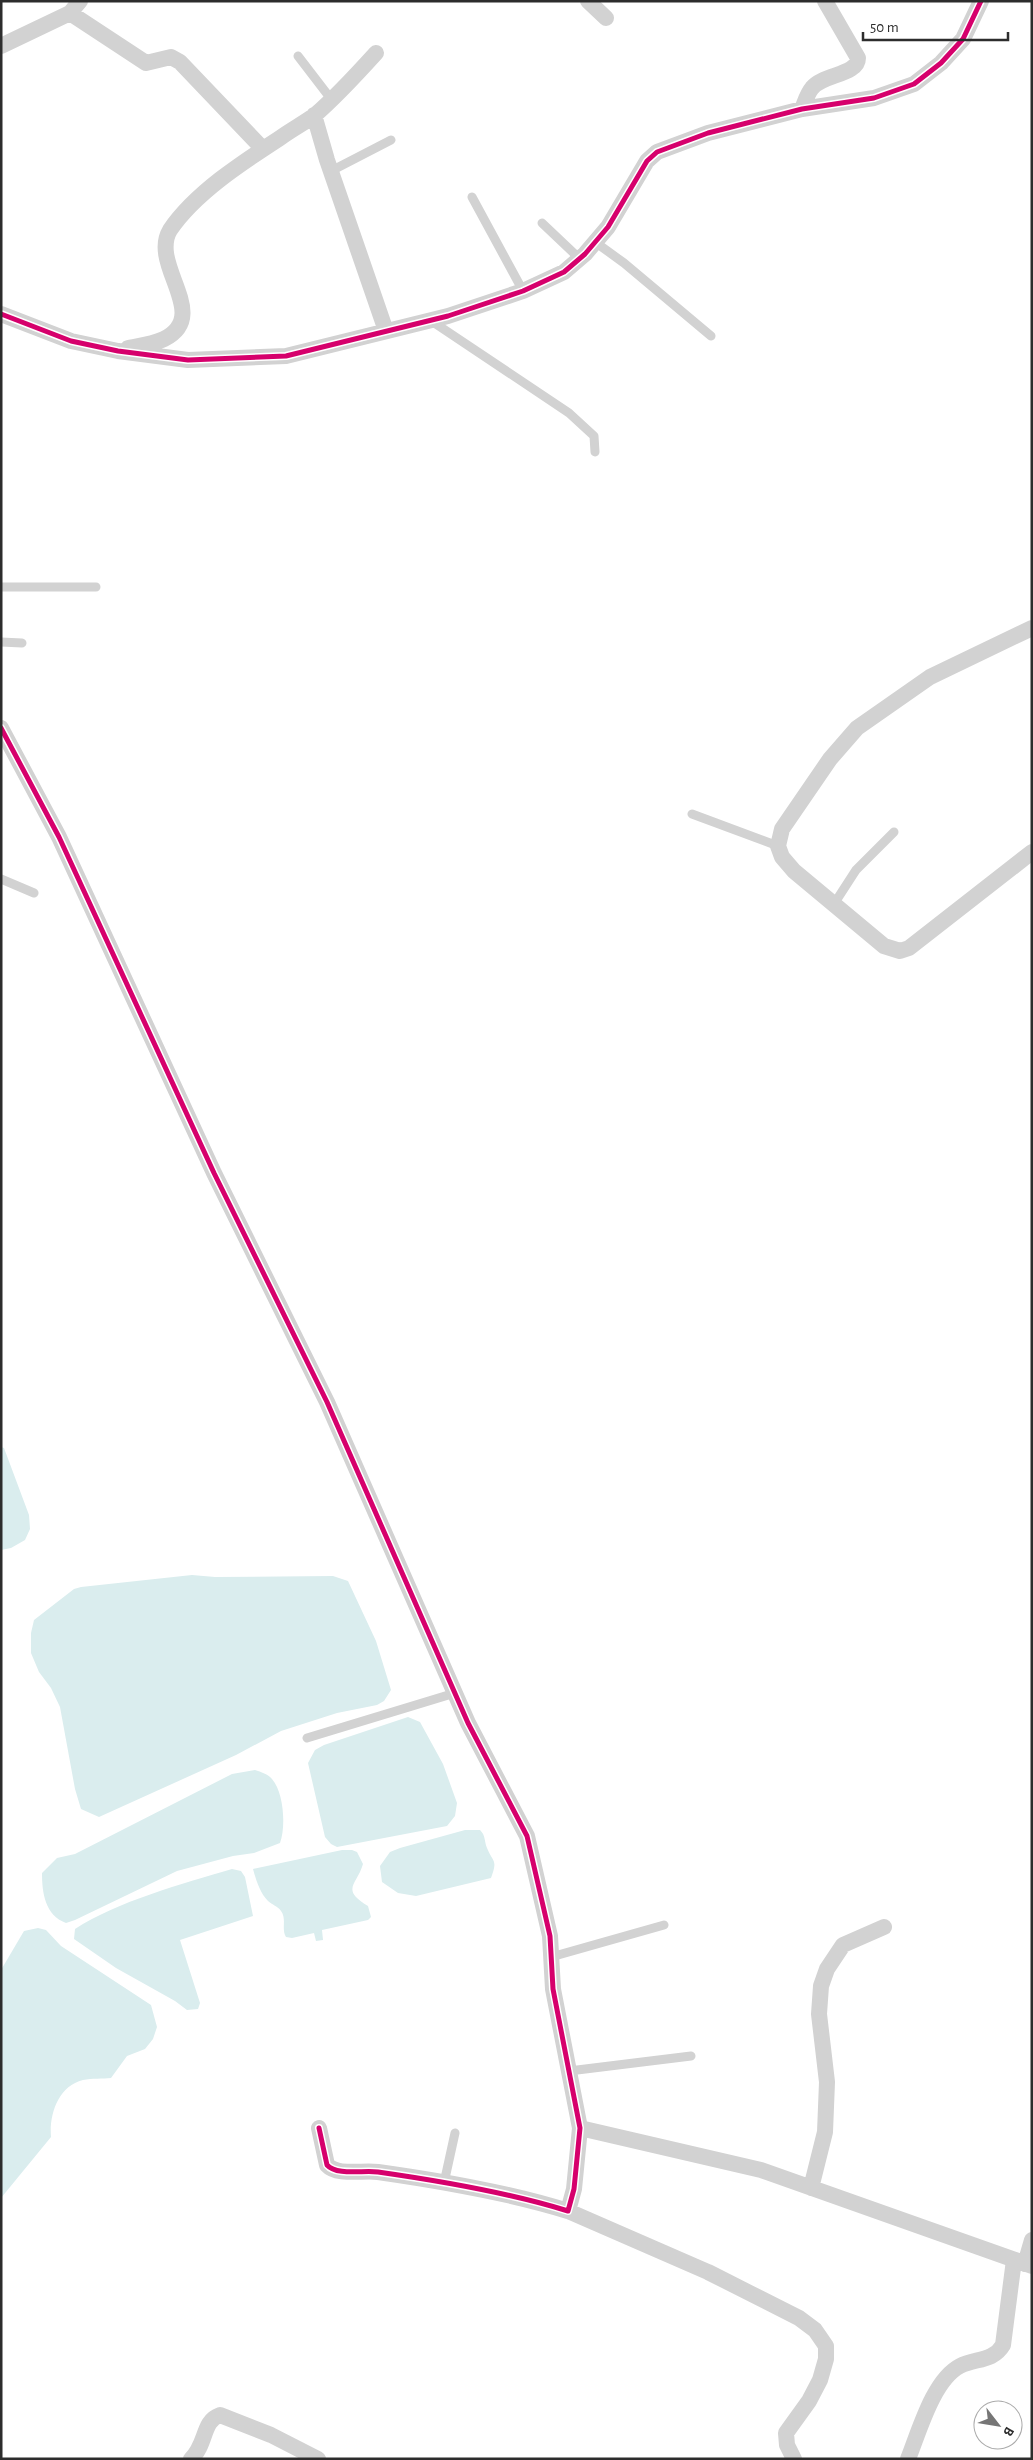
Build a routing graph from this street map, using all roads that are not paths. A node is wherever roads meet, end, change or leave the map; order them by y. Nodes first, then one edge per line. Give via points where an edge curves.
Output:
1 (588, 1) edge
2 (826, 1) edge
3 (981, 1) edge
4 (75, 7) edge
5 (606, 18) dead end
6 (1, 46) edge
7 (376, 52) dead end
8 (298, 56) dead end
9 (331, 98) junction
10 (802, 110) junction
11 (314, 115) junction
12 (391, 140) dead end
13 (263, 149) junction
14 (331, 171) junction
15 (472, 197) dead end
16 (542, 223) dead end
17 (595, 242) junction
18 (580, 259) junction
19 (523, 291) junction
20 (1, 314) edge
21 (430, 320) junction
22 (386, 331) junction
23 (712, 336) dead end
24 (118, 351) junction
25 (595, 452) dead end
26 (1, 587) edge
27 (96, 588) dead end
28 (1032, 628) edge
29 (1, 642) edge
30 (22, 643) dead end
31 (1, 728) edge
32 (692, 814) dead end
33 (894, 832) dead end
34 (778, 846) junction
35 (1032, 852) edge
36 (1, 879) edge
37 (34, 893) dead end
38 (834, 904) junction
39 (455, 1693) junction
40 (306, 1738) dead end
41 (664, 1925) dead end
42 (884, 1927) dead end
43 (551, 1957) junction
44 (691, 2056) dead end
45 (569, 2071) junction
46 (318, 2128) dead end
47 (580, 2128) junction
48 (454, 2133) dead end
49 (444, 2183) junction
50 (811, 2188) junction
51 (568, 2211) junction
52 (1032, 2240) edge
53 (1024, 2263) edge
54 (191, 2459) edge
55 (318, 2459) edge
56 (794, 2459) edge
57 (908, 2459) edge

1 - 5 street
2 - 10 street via 850,41 858,63 854,68 820,80 812,88
3 - 10 street via 963,40 914,84 874,98
4 - 6 street
4 - 13 street via 146,63 171,57 180,62
7 - 9 street
8 - 9 lane
9 - 11 street
10 - 17 street via 708,133 657,152 647,161 608,227
11 - 13 street
11 - 14 street
12 - 14 lane
13 - 24 street via 190,207 166,240 164,249 183,310 183,323 163,340
14 - 22 street
15 - 19 lane
16 - 18 lane
17 - 18 street
17 - 23 lane
18 - 19 street via 564,272
19 - 21 street
20 - 24 street via 71,341
21 - 22 street
21 - 25 lane via 569,413 594,436
22 - 24 street via 286,356 188,360
26 - 27 lane
28 - 34 street via 930,677 857,728 830,759 782,829
29 - 30 lane
31 - 39 street via 59,837 214,1173 327,1402
32 - 34 lane
33 - 38 lane via 856,870
34 - 38 street via 782,857 794,871
35 - 38 street via 909,948 900,951 884,946
36 - 37 lane
39 - 40 lane
39 - 43 street via 528,1836 550,1936
41 - 43 lane
42 - 50 street via 843,1945 827,1969 821,1986 819,2014 826,2082 825,2132
43 - 45 street
44 - 45 lane
45 - 47 street
46 - 49 street via 331,2170 363,2170
47 - 50 street via 761,2170
47 - 51 street via 574,2190
48 - 49 lane
49 - 51 street
50 - 53 street
51 - 56 street via 708,2272 799,2318 815,2330 826,2346 826,2359 809,2401 786,2432 787,2445
52 - 53 street
53 - 57 street via 1000,2351 960,2366 948,2375 934,2396
54 - 55 street via 201,2449 208,2424 213,2417 220,2415

